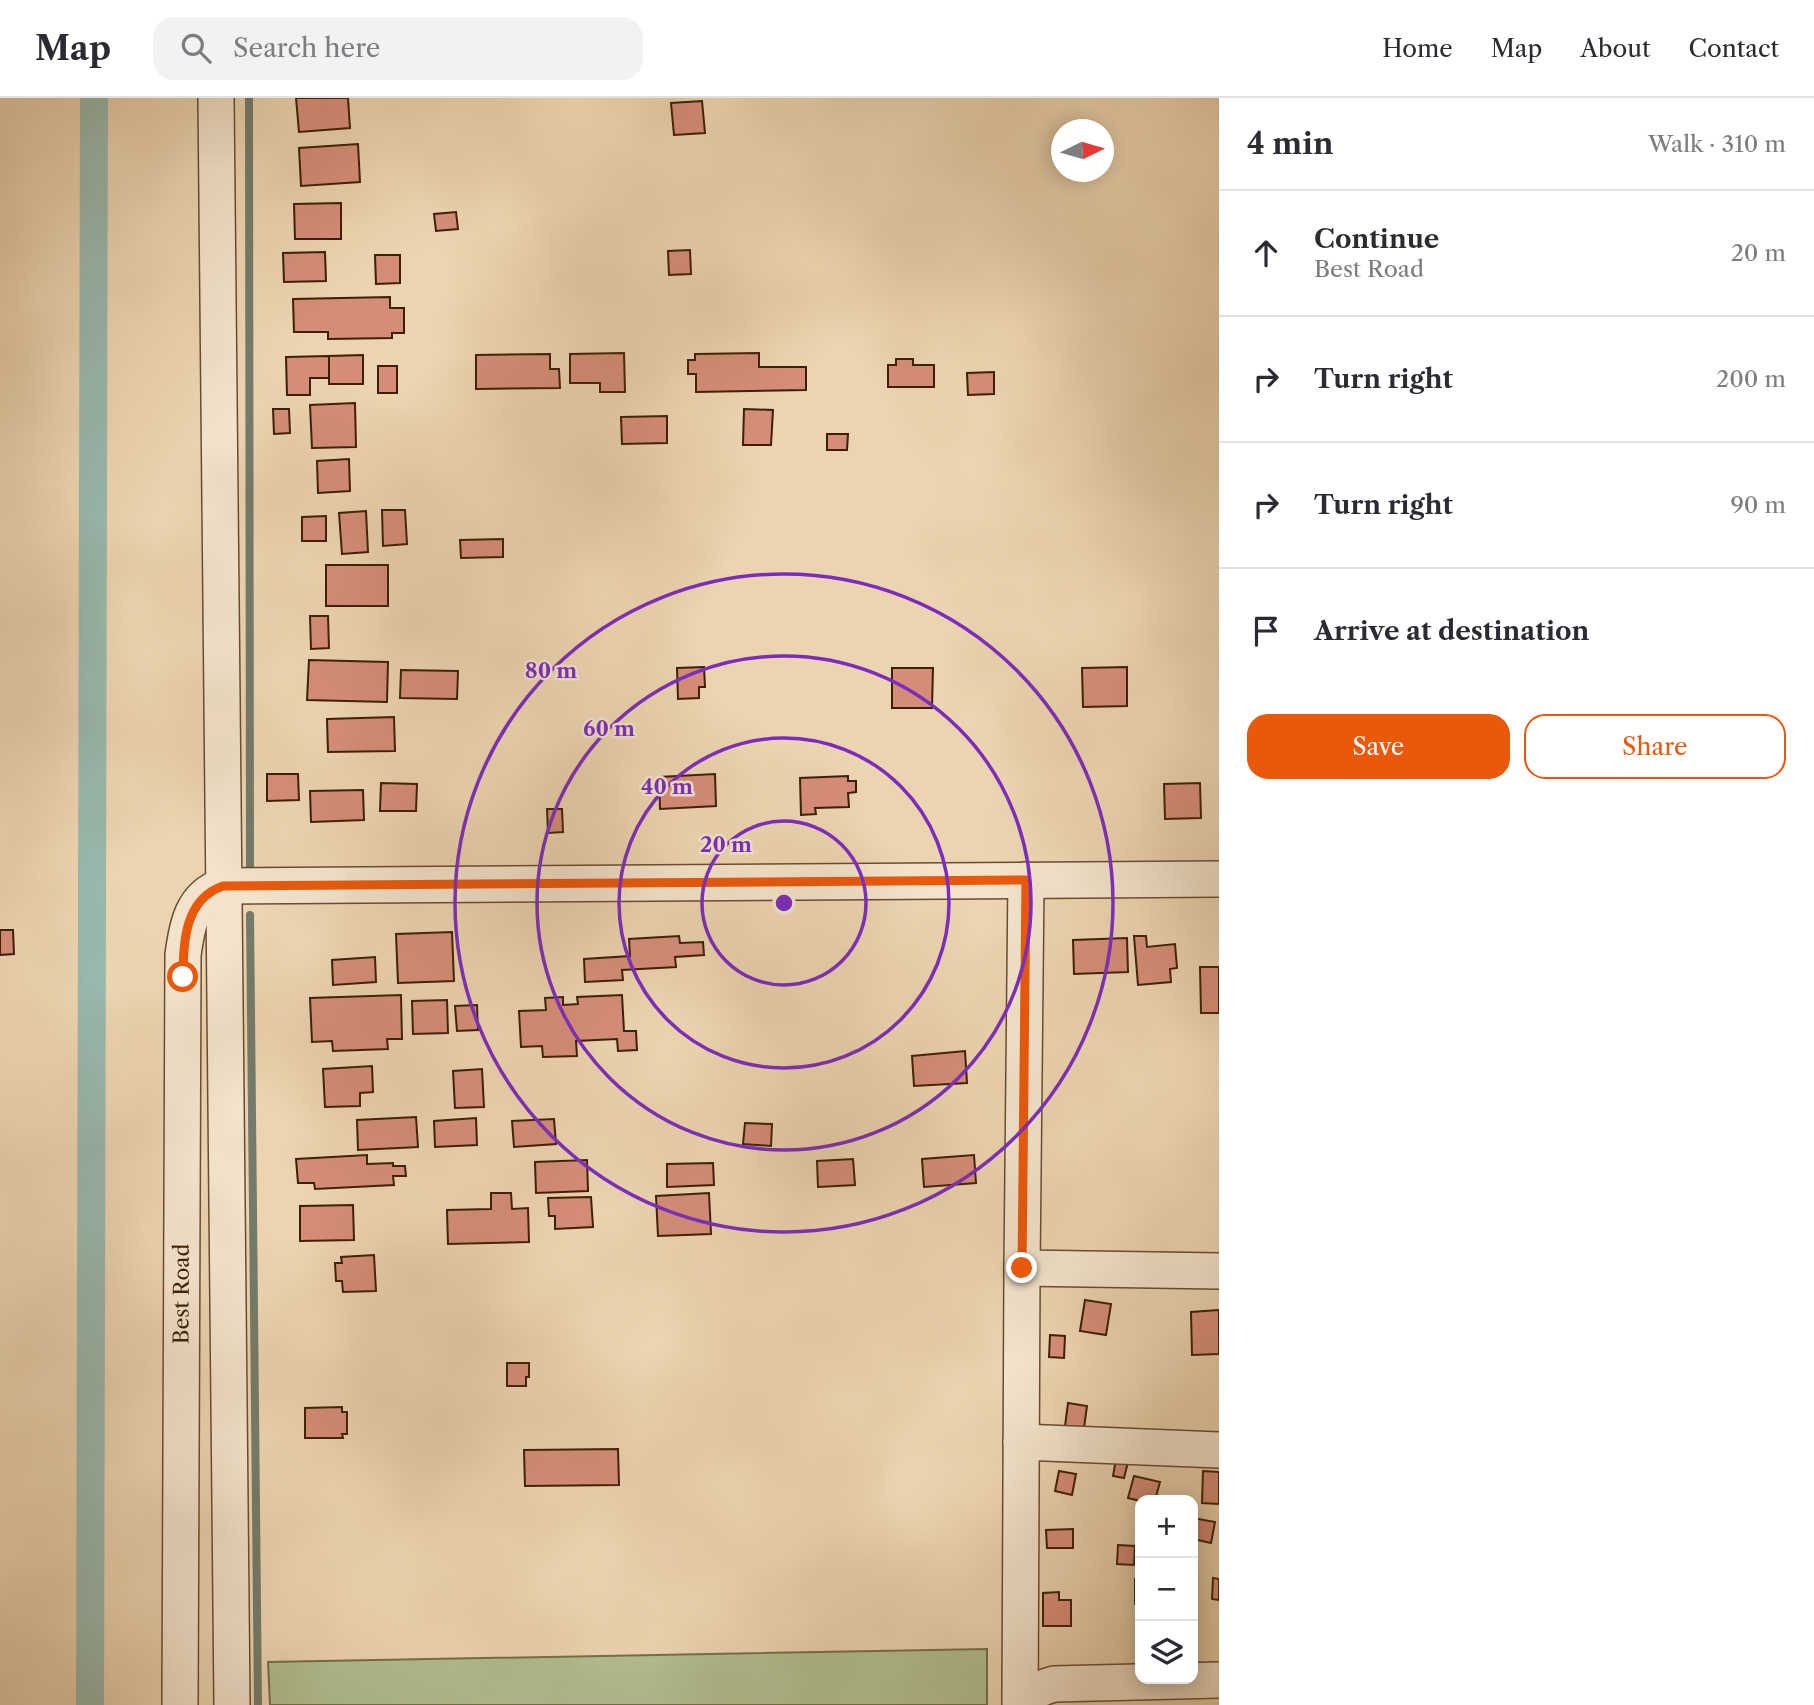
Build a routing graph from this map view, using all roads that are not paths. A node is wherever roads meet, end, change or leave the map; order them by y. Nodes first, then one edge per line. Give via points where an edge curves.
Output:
1 (216, 98) edge
2 (1219, 879) edge
3 (1026, 880) junction
4 (216, 888) junction
5 (1022, 1268) junction
6 (1219, 1271) edge
7 (1021, 1442) junction
8 (1219, 1450) edge
9 (1219, 1680) edge
10 (180, 1705) edge
11 (232, 1705) edge
12 (1021, 1705) edge

1 - 4 street
2 - 3 street
3 - 4 street
3 - 5 street
4 - 10 street, Best Road via 200,899 192,914 183,955
4 - 11 street
5 - 6 street
5 - 7 street
7 - 8 street
7 - 12 street
9 - 12 street via 1054,1684 1039,1689

